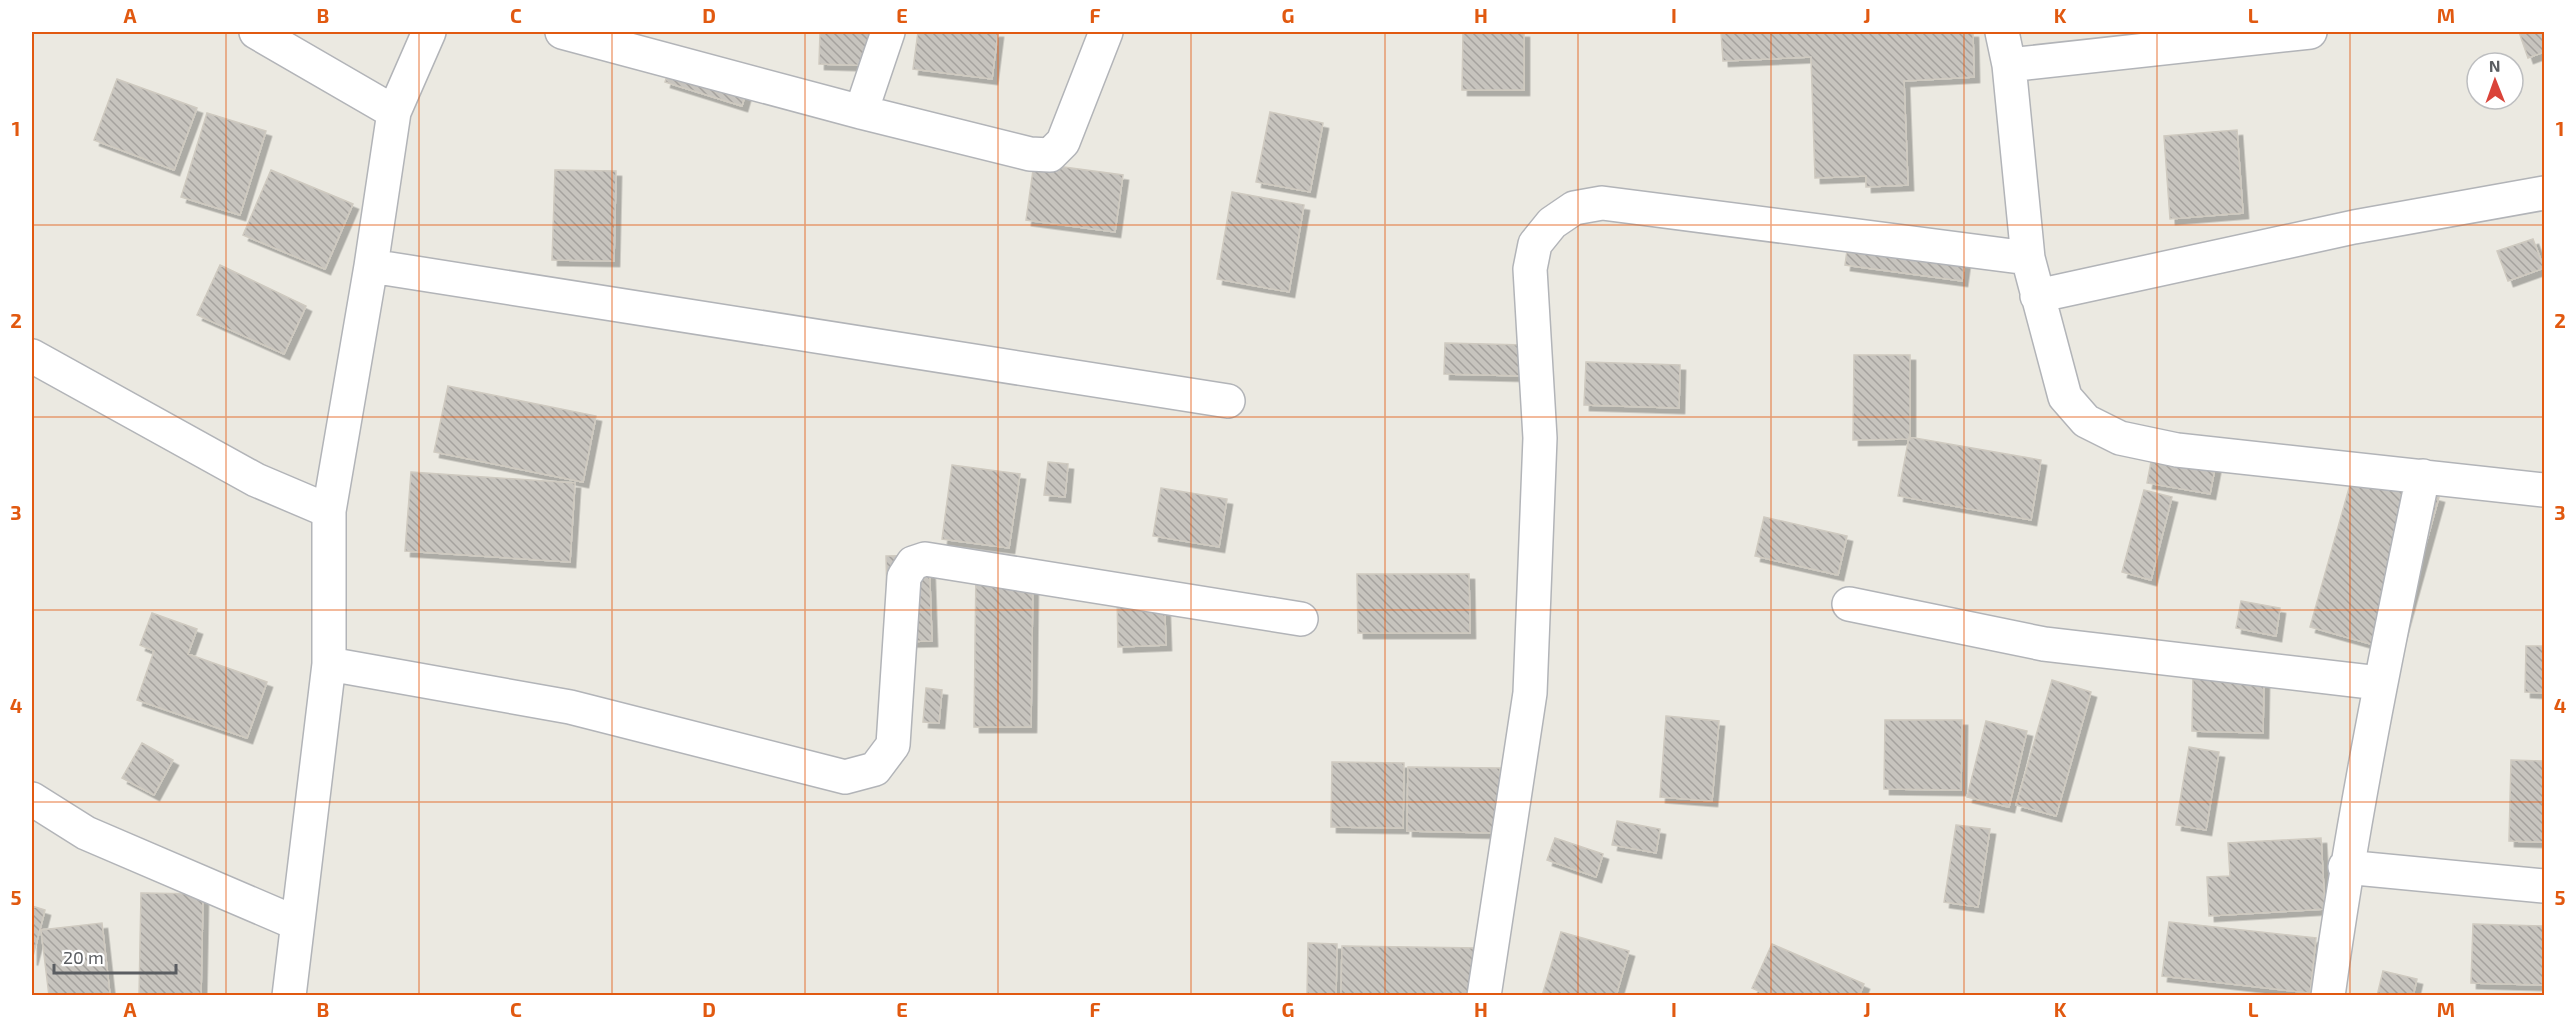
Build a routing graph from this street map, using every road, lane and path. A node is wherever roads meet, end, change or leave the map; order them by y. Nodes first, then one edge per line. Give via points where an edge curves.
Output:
1 (256, 32) edge
2 (429, 32) edge
3 (562, 32) edge
4 (888, 32) edge
5 (1106, 32) edge
6 (2002, 32) edge
7 (2310, 32) edge
8 (2009, 64) junction
9 (394, 112) junction
10 (861, 112) junction
11 (2544, 193) edge
12 (2028, 258) junction
13 (371, 266) junction
14 (2037, 296) junction
15 (32, 356) edge
16 (1228, 401) dead end
17 (2423, 476) junction
18 (2544, 490) edge
19 (329, 511) junction
20 (1849, 604) dead end
21 (1301, 619) dead end
22 (329, 664) junction
23 (2379, 683) junction
24 (32, 799) edge
25 (2345, 867) junction
26 (2544, 886) edge
27 (296, 923) junction
28 (289, 996) edge
29 (1484, 996) edge
30 (2328, 996) edge

1 - 9 street
2 - 9 street
3 - 10 street
4 - 10 street
5 - 10 street via 1063,142 1050,155 1030,154
6 - 8 street
7 - 8 street
8 - 12 street
9 - 13 street
11 - 14 street via 2354,227
12 - 14 street
12 - 29 street via 1602,204 1574,208 1552,223 1535,244 1530,269 1540,438 1530,693
13 - 16 street
13 - 19 street
14 - 17 street via 2065,397 2086,422 2120,438 2177,450
15 - 19 street via 256,480
17 - 18 street
17 - 23 street
19 - 22 street
20 - 23 street via 2044,644
21 - 22 street via 925,559 913,563 904,577 893,745 875,769 845,777 570,707
22 - 27 street
23 - 25 street
24 - 27 street via 86,833
25 - 26 street
25 - 30 street
27 - 28 street

